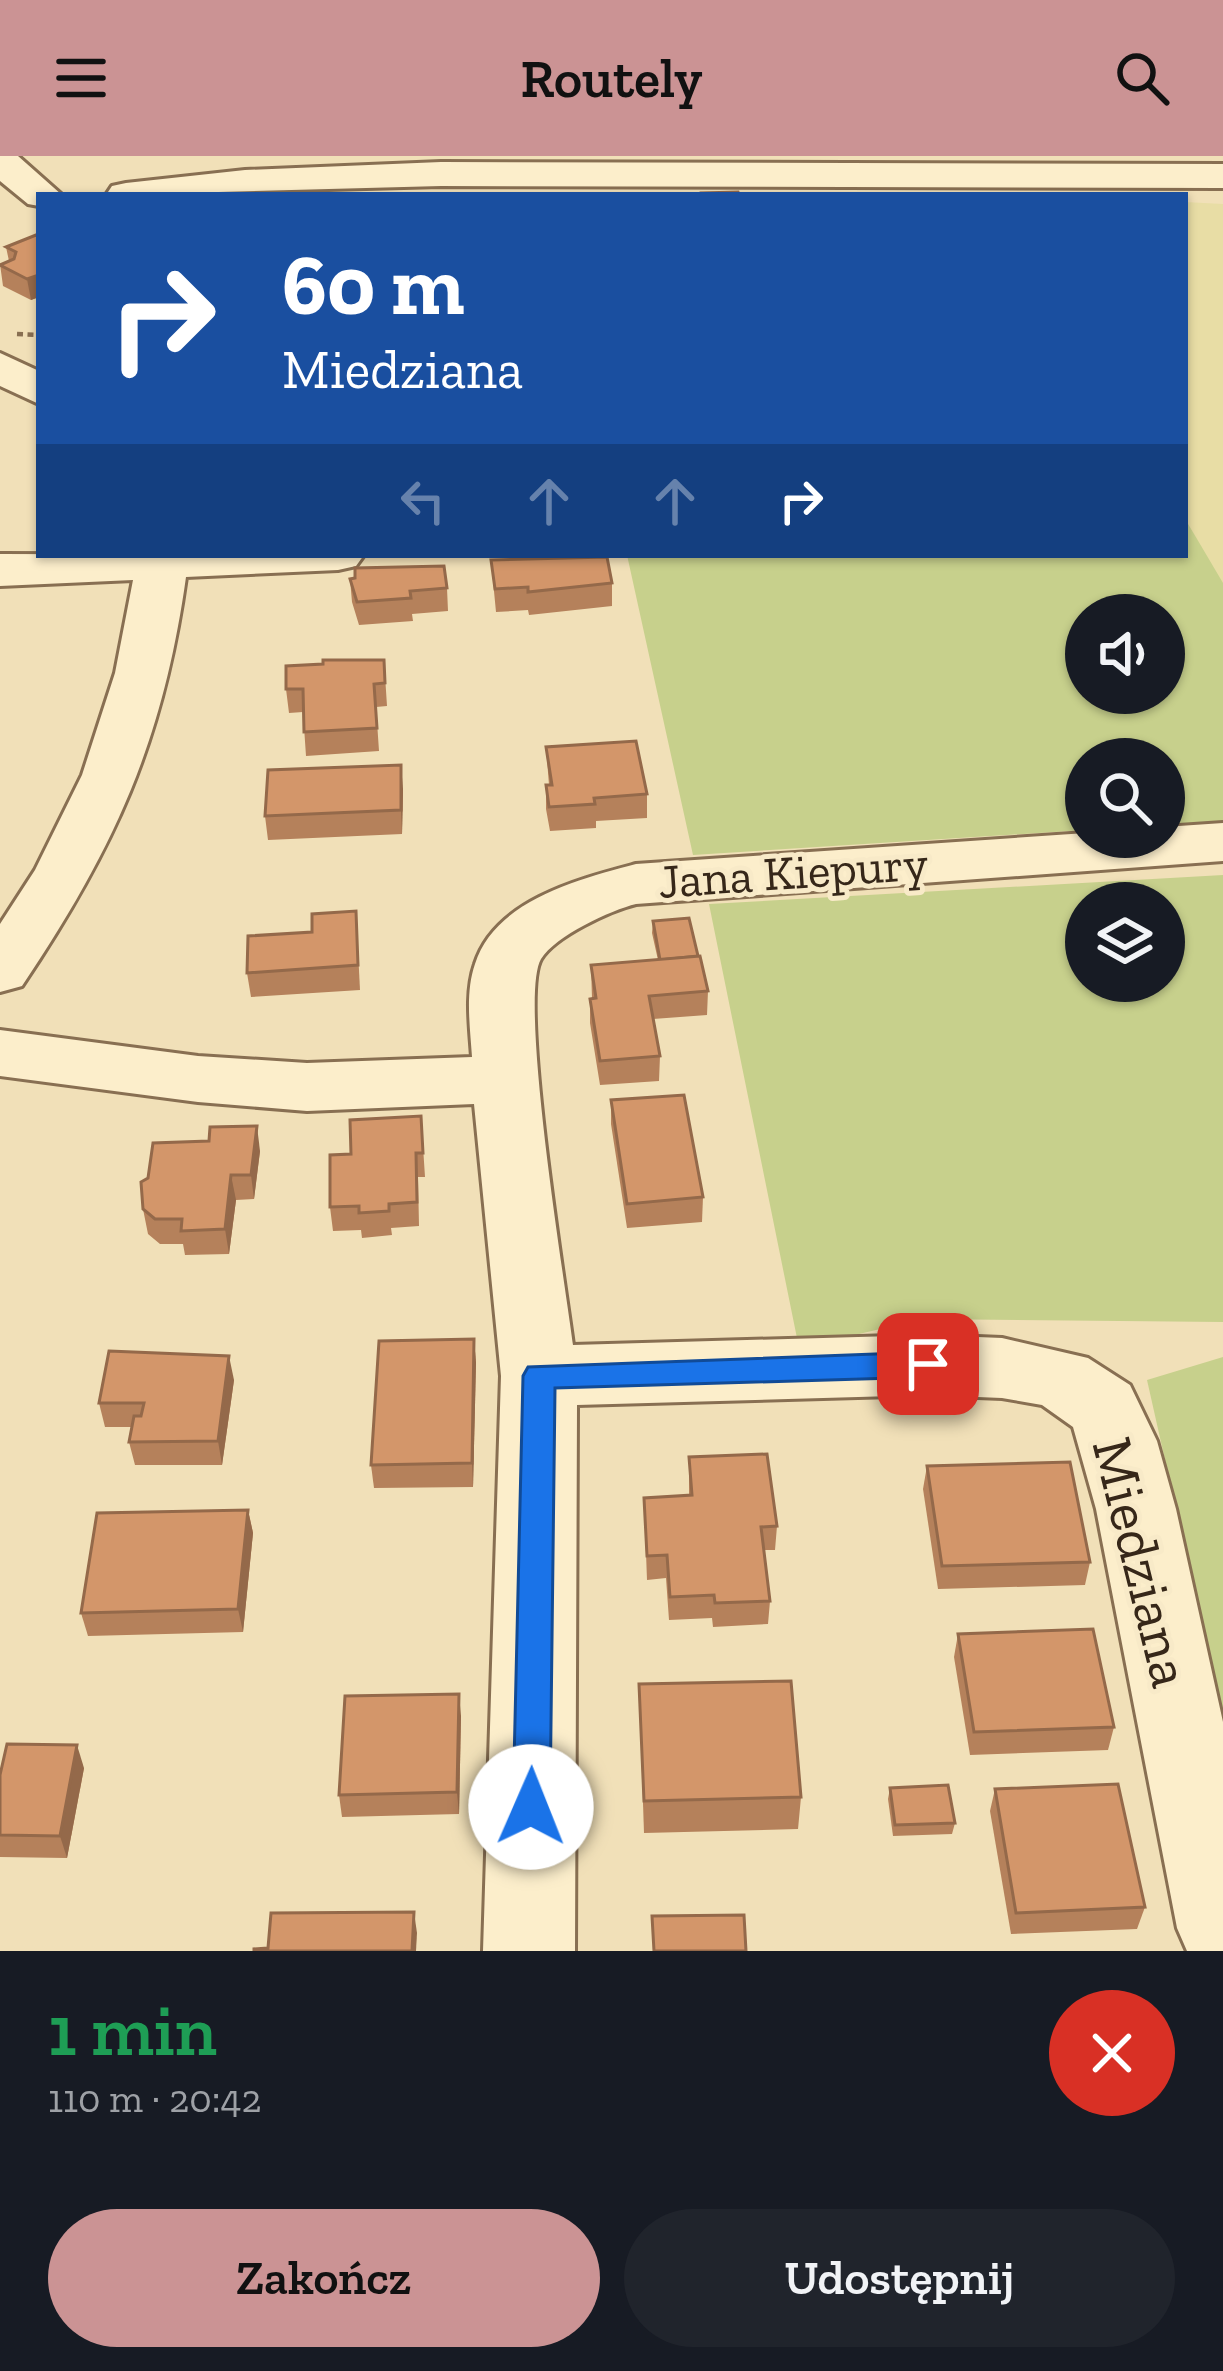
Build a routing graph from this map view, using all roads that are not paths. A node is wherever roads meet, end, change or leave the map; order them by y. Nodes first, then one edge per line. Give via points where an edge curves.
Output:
1 (0, 161) edge
2 (1010, 166) edge
3 (1223, 176) edge
4 (831, 184) edge
5 (153, 192) edge
6 (31, 211) edge
7 (36, 345) edge
8 (0, 363) edge
9 (36, 388) edge
10 (162, 558) edge
11 (0, 570) edge
12 (1223, 842) edge
13 (0, 971) edge
14 (0, 1053) edge
15 (506, 1079) junction
16 (539, 1376) junction
17 (1223, 1928) edge
18 (529, 1951) edge

1 - 6 street
2 - 3 street
2 - 4 street
4 - 5 street via 422,175
7 - 8 street
8 - 9 street
10 - 11 street
10 - 13 street via 143,677 111,784 63,880
12 - 15 street, Jana Kiepury via 701,878 590,896 526,934 507,960
14 - 15 street via 307,1087
15 - 16 street, Jana Kiepury
16 - 17 street, Miedziana via 1002,1368 1061,1379 1103,1407 1136,1509
16 - 18 street, Jana Kiepury

